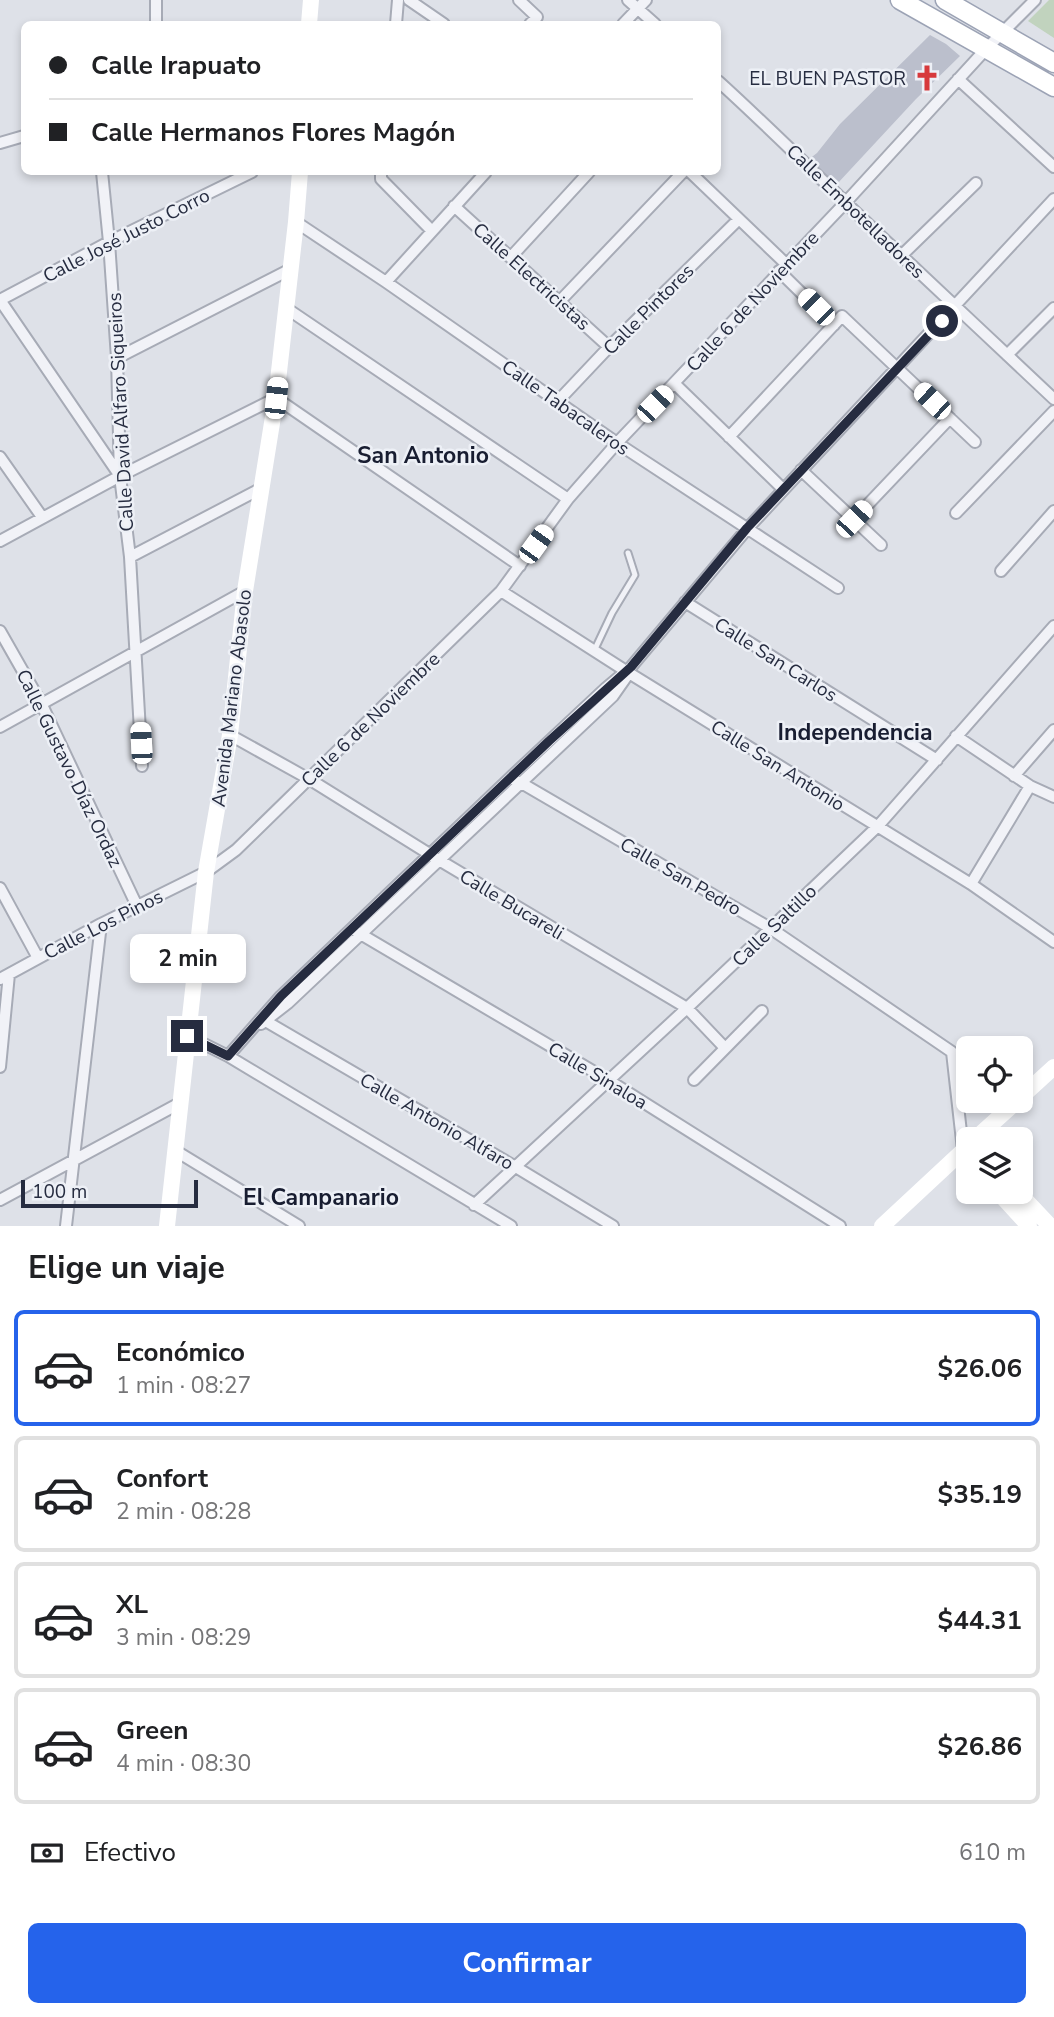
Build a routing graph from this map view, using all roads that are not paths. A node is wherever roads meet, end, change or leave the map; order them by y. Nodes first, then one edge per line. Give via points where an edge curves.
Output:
1 (156, 0) edge
2 (311, 0) edge
3 (398, 0) edge
4 (409, 0) edge
5 (519, 0) edge
6 (628, 0) edge
7 (646, 0) edge
8 (900, 0) edge
9 (945, 0) edge
10 (1035, 0) edge
11 (637, 9) junction
12 (156, 21) edge
13 (309, 21) edge
14 (396, 21) edge
15 (440, 21) edge
16 (533, 21) edge
17 (626, 21) edge
18 (651, 21) edge
19 (1003, 34) junction
20 (986, 49) junction
21 (1054, 63) edge
22 (958, 79) junction
23 (721, 84) edge
24 (1054, 87) edge
25 (21, 137) edge
26 (0, 143) edge
27 (1054, 167) edge
28 (102, 175) edge
29 (240, 175) edge
30 (300, 175) edge
31 (384, 175) edge
32 (483, 175) edge
33 (586, 175) edge
34 (680, 175) edge
35 (693, 175) edge
36 (976, 183) dead end
37 (1054, 199) edge
38 (846, 202) junction
39 (454, 206) junction
40 (739, 219) junction
41 (296, 222) junction
42 (432, 231) junction
43 (109, 242) junction
44 (901, 256) junction
45 (511, 257) junction
46 (783, 267) junction
47 (291, 269) junction
48 (386, 282) junction
49 (0, 300) edge
50 (560, 301) junction
51 (956, 306) junction
52 (286, 308) junction
53 (1054, 308) edge
54 (834, 325) junction
55 (609, 347) junction
56 (1007, 355) junction
57 (117, 358) junction
58 (897, 367) junction
59 (675, 384) junction
60 (276, 398) junction
61 (1054, 399) edge
62 (558, 401) junction
63 (1054, 411) edge
64 (950, 418) junction
65 (729, 437) junction
66 (975, 442) dead end
67 (617, 443) junction
68 (0, 457) edge
69 (801, 470) junction
70 (120, 476) junction
71 (262, 488) junction
72 (783, 489) junction
73 (568, 499) junction
74 (1054, 512) edge
75 (956, 513) dead end
76 (42, 517) junction
77 (854, 519) junction
78 (747, 528) junction
79 (0, 541) edge
80 (881, 545) dead end
81 (628, 554) dead end
82 (130, 558) junction
83 (520, 566) junction
84 (1001, 571) dead end
85 (838, 588) dead end
86 (245, 591) junction
87 (501, 591) junction
88 (685, 602) junction
89 (1054, 626) edge
90 (0, 632) edge
91 (594, 651) junction
92 (136, 652) junction
93 (628, 671) junction
94 (41, 703) junction
95 (0, 727) edge
96 (1054, 730) edge
97 (230, 734) junction
98 (956, 736) junction
99 (937, 760) junction
100 (142, 766) dead end
101 (1014, 775) junction
102 (309, 779) junction
103 (516, 780) junction
104 (1030, 786) junction
105 (1054, 797) edge
106 (878, 826) junction
107 (435, 857) junction
108 (206, 872) junction
109 (971, 884) junction
110 (0, 888) edge
111 (137, 906) junction
112 (101, 923) junction
113 (770, 928) junction
114 (356, 932) junction
115 (1054, 942) edge
116 (38, 958) junction
117 (4, 977) edge
118 (687, 1008) junction
119 (762, 1011) dead end
120 (263, 1020) junction
121 (187, 1036) junction
122 (725, 1048) junction
123 (228, 1056) junction
124 (0, 1067) edge
125 (1054, 1067) edge
126 (608, 1080) junction
127 (694, 1080) dead end
128 (1033, 1086) edge
129 (180, 1103) junction
130 (1003, 1113) edge
131 (964, 1127) edge
132 (987, 1127) edge
133 (176, 1151) junction
134 (956, 1155) edge
135 (74, 1160) junction
136 (514, 1166) junction
137 (0, 1200) edge
138 (1009, 1204) edge
139 (1029, 1204) edge
140 (474, 1205) junction
141 (66, 1226) edge
142 (167, 1226) edge
143 (299, 1226) edge
144 (510, 1226) edge
145 (613, 1226) edge
146 (840, 1226) edge
147 (882, 1226) edge
148 (1029, 1226) edge
149 (1050, 1226) edge

1 - 12 street
2 - 13 street
3 - 14 street
4 - 15 street
5 - 16 street
6 - 11 street
7 - 11 street
8 - 20 main road
9 - 19 main road
10 - 19 street, Calle 6 de Noviembre
11 - 17 street
11 - 18 street
19 - 20 street, Calle 6 de Noviembre
19 - 21 main road
20 - 22 street, Calle 6 de Noviembre
20 - 24 main road
22 - 27 street
22 - 38 street, Calle 6 de Noviembre
23 - 38 street, Calle Embotelladores
25 - 26 street
28 - 43 street, Calle David Alfaro Siqueiros
29 - 43 street, Calle José Justo Corro
30 - 41 street, Avenida Mariano Abasolo
31 - 42 street
32 - 39 street
33 - 45 street
34 - 50 street
35 - 40 street
36 - 44 street
37 - 51 street
38 - 44 street, Calle Embotelladores
38 - 46 street, Calle 6 de Noviembre
39 - 42 street
39 - 45 street, Calle Electricistas
40 - 46 street
40 - 55 street, Calle Pintores
41 - 47 street, Avenida Mariano Abasolo
41 - 48 street, Calle Tabacaleros
42 - 48 street
43 - 49 street, Calle José Justo Corro
43 - 57 street, Calle David Alfaro Siqueiros
44 - 51 street, Calle Embotelladores
45 - 50 street, Calle Electricistas
46 - 54 street
46 - 59 street, Calle 6 de Noviembre
47 - 52 street, Avenida Mariano Abasolo
47 - 57 street
48 - 62 street, Calle Tabacaleros
49 - 70 street
50 - 55 street, Calle Electricistas
51 - 56 street, Calle Embotelladores
51 - 58 street
52 - 60 street, Avenida Mariano Abasolo
52 - 73 street
53 - 56 street
54 - 58 street via 842,316
54 - 65 street
55 - 62 street, Calle Pintores
56 - 61 street, Calle Embotelladores
57 - 70 street, Calle David Alfaro Siqueiros
58 - 64 street
58 - 69 street
59 - 65 street
59 - 67 street, Calle 6 de Noviembre
60 - 70 street
60 - 71 street, Avenida Mariano Abasolo
60 - 83 street
62 - 67 street, Calle Tabacaleros
63 - 75 street
64 - 66 street
64 - 77 street
65 - 72 street
67 - 73 street, Calle 6 de Noviembre
67 - 78 street, Calle Tabacaleros
68 - 76 street
69 - 72 street
69 - 77 street
70 - 76 street
70 - 82 street, Calle David Alfaro Siqueiros
71 - 82 street
71 - 86 street, Avenida Mariano Abasolo
72 - 78 street
73 - 83 street, Calle 6 de Noviembre
74 - 84 street
76 - 79 street
77 - 80 street
78 - 85 street, Calle Tabacaleros
78 - 88 street
81 - 91 lane via 635,575
82 - 92 street, Calle David Alfaro Siqueiros
83 - 87 street, Calle 6 de Noviembre
86 - 92 street
86 - 97 street, Avenida Mariano Abasolo
87 - 91 street, Calle San Antonio
87 - 102 street, Calle 6 de Noviembre
88 - 93 street
88 - 99 street, Calle San Carlos
89 - 98 street, Calle Saltillo
90 - 94 street, Calle Gustavo Díaz Ordaz
91 - 93 street, Calle San Antonio
92 - 94 street
92 - 100 street, Calle David Alfaro Siqueiros
93 - 103 street via 613,696
93 - 106 street, Calle San Antonio
94 - 95 street
94 - 111 street, Calle Gustavo Díaz Ordaz
96 - 101 street
97 - 102 street, Calle Bucareli
97 - 108 street, Avenida Mariano Abasolo
98 - 99 street, Calle Saltillo
98 - 101 street
99 - 106 street, Calle Saltillo
101 - 104 street
102 - 107 street, Calle Bucareli
102 - 108 street, Calle 6 de Noviembre via 236,850
103 - 107 street
103 - 113 street, Calle San Pedro
104 - 105 street
104 - 109 street
106 - 109 street, Calle San Antonio
106 - 113 street, Calle Saltillo
107 - 114 street
107 - 118 street, Calle Bucareli
108 - 111 street, Calle Los Pinos
108 - 121 street, Avenida Mariano Abasolo
109 - 115 street, Calle San Antonio
110 - 116 street
111 - 112 street, Calle Los Pinos
112 - 116 street, Calle Los Pinos
112 - 135 street
113 - 118 street, Calle Saltillo
113 - 131 street, Calle San Pedro via 952,1052
114 - 120 street via 288,1003
114 - 126 street, Calle Sinaloa
116 - 117 street, Calle Los Pinos
117 - 124 street
118 - 122 street, Calle Bucareli
118 - 126 street, Calle Saltillo
119 - 122 street
120 - 123 street
120 - 136 street, Calle Antonio Alfaro
121 - 123 street
121 - 129 street, Avenida Mariano Abasolo
122 - 127 street
123 - 140 street
125 - 128 street
126 - 136 street, Calle Saltillo
126 - 146 street, Calle Sinaloa
129 - 133 street, Avenida Mariano Abasolo
129 - 135 street
130 - 132 street
133 - 142 street, Avenida Mariano Abasolo
133 - 143 street
134 - 147 street
135 - 137 street
135 - 141 street
136 - 140 street, Calle Saltillo
136 - 145 street, Calle Antonio Alfaro
138 - 148 street
139 - 149 street
140 - 144 street

